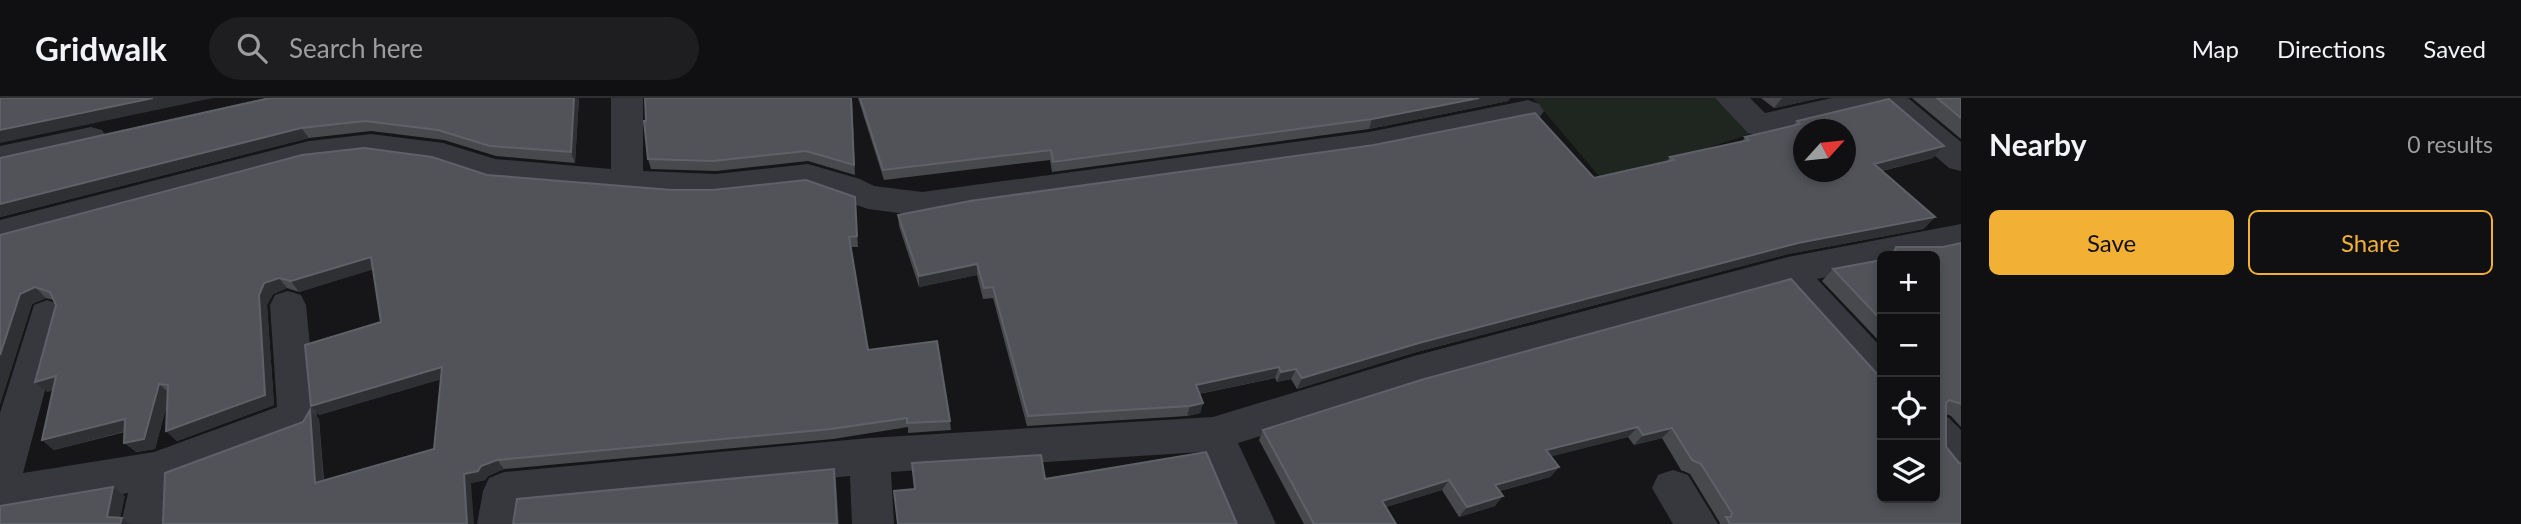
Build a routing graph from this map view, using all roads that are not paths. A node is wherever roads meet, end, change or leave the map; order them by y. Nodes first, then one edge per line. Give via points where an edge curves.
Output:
1 (627, 98) edge
2 (1731, 98) edge
3 (1879, 98) edge
4 (1888, 98) edge
5 (1528, 111) edge
6 (118, 132) edge
7 (0, 157) edge
8 (1961, 160) edge
9 (626, 182) junction
10 (0, 233) edge
11 (1961, 236) edge
12 (1788, 271) junction
13 (288, 305) dead end
14 (47, 315) dead end
15 (1877, 368) edge
16 (1213, 434) junction
17 (1940, 435) edge
18 (869, 456) junction
19 (1961, 458) edge
20 (154, 470) junction
21 (1, 476) edge
22 (1673, 488) dead end
23 (142, 524) edge
24 (499, 524) edge
25 (873, 524) edge
26 (1255, 524) edge
27 (1697, 524) edge

1 - 9 street
2 - 3 street via 1759,125
4 - 8 street
5 - 9 street via 1369,143 948,202 922,204 868,197 808,176 716,186
6 - 7 street
9 - 10 street via 493,171 443,154 371,145 309,152
11 - 12 street
12 - 15 street
12 - 16 street via 1426,368
13 - 20 street via 298,417
14 - 21 street
16 - 18 street
16 - 26 street
17 - 19 street
18 - 24 street via 503,491
18 - 25 street
20 - 21 street
20 - 23 street
22 - 27 street

